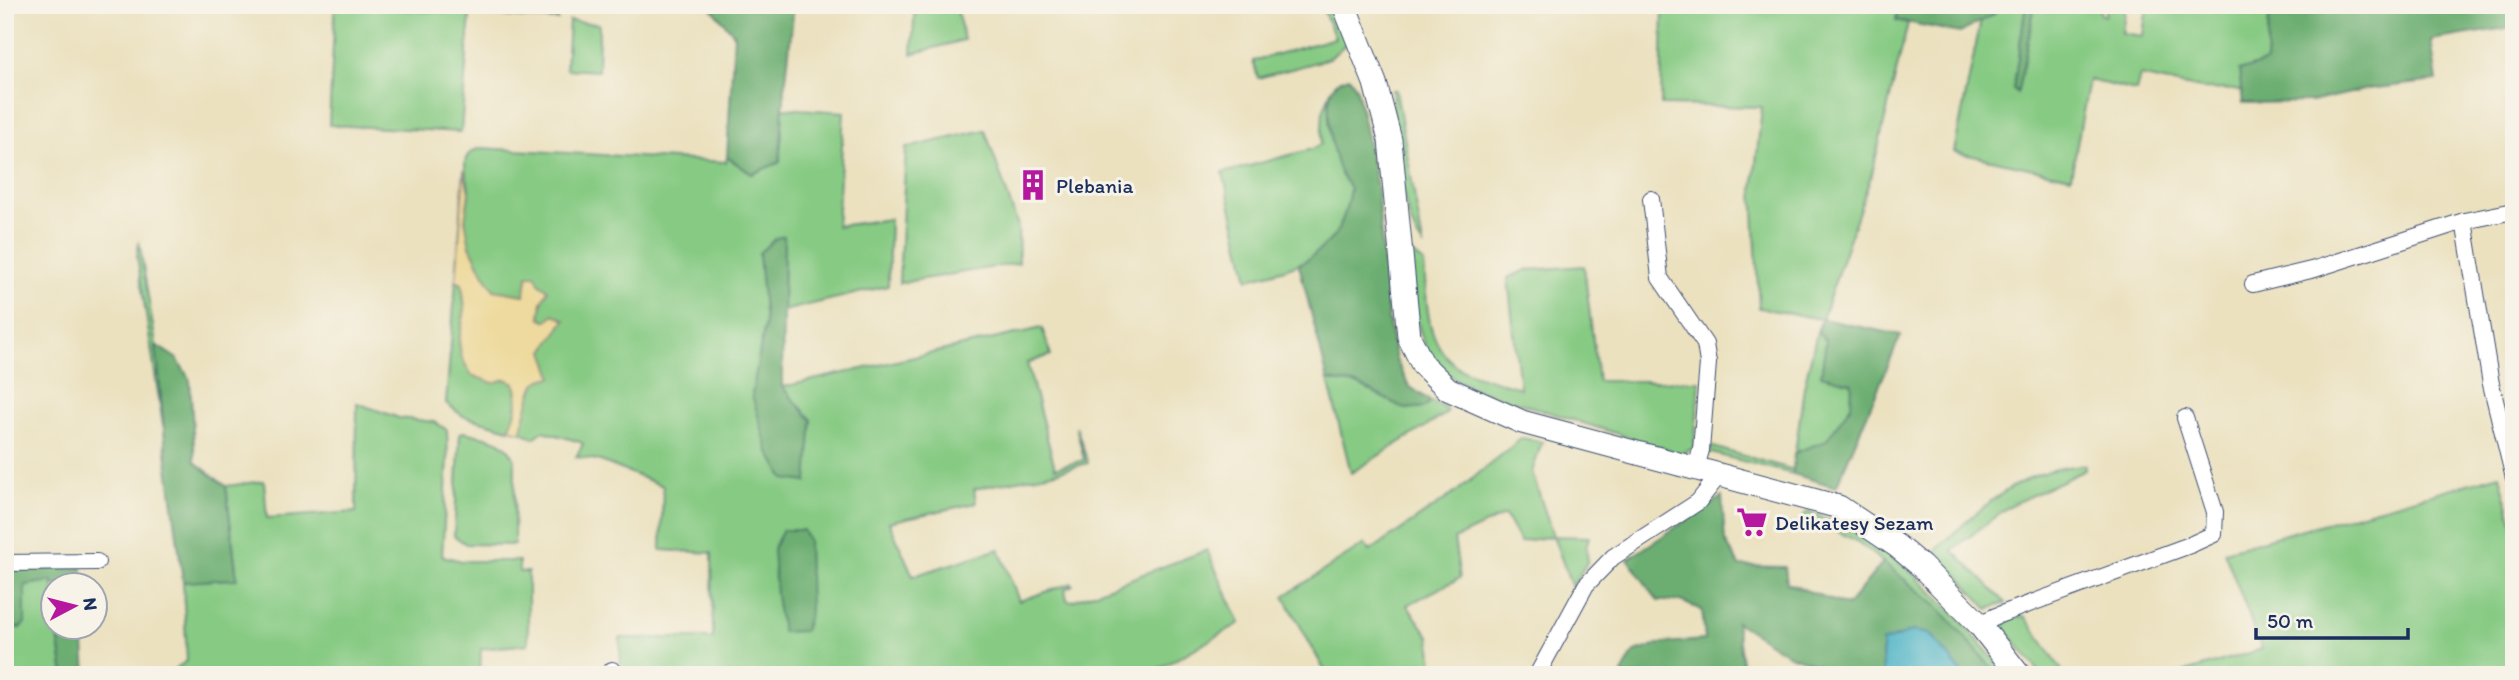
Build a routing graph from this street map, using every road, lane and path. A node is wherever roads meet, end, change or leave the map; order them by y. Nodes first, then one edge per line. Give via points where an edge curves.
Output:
1 (1344, 5) edge
2 (1651, 199) dead end
3 (2514, 211) edge
4 (2464, 221) junction
5 (2253, 284) dead end
6 (2185, 418) dead end
7 (1696, 468) junction
8 (1720, 474) junction
9 (2514, 478) edge
10 (97, 562) dead end
11 (5, 563) edge
12 (1979, 624) junction
13 (1537, 675) edge
14 (2019, 675) edge

1 - 7 street via 1375,83 1390,140 1409,337 1423,366 1448,389 1522,422
2 - 7 street via 1660,278 1705,344 1708,363
3 - 4 street
4 - 5 street via 2315,270
4 - 9 street via 2491,384
6 - 12 street via 2215,512 2214,534
7 - 8 street
8 - 12 street via 1839,507 1905,552
8 - 13 street via 1698,502 1613,557 1586,585
10 - 11 street
12 - 14 street

